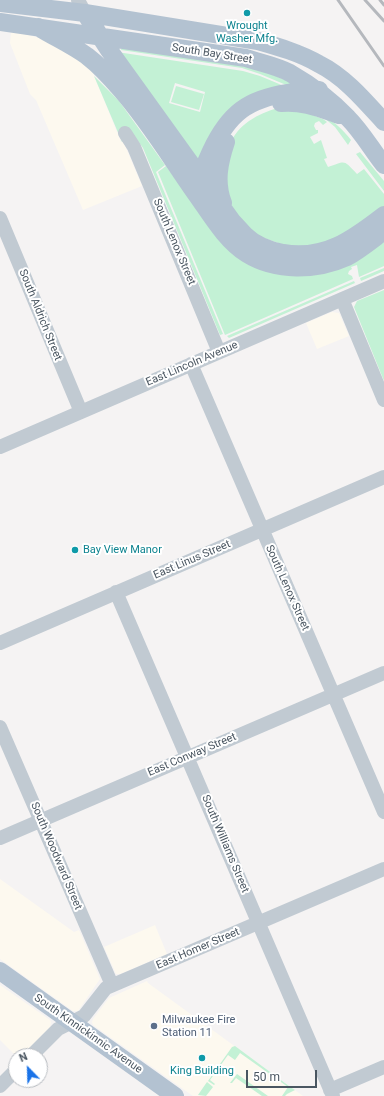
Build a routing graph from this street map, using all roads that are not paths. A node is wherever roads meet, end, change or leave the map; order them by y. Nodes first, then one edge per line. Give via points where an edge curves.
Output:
1 (0, 2) edge
2 (43, 4) edge
3 (81, 6) edge
4 (0, 22) edge
5 (38, 27) junction
6 (100, 37) junction
7 (315, 90) junction
8 (360, 95) junction
9 (349, 119) junction
10 (384, 122) edge
11 (126, 133) dead end
12 (384, 165) edge
13 (200, 176) junction
14 (200, 200) junction
15 (226, 211) junction
16 (384, 215) edge
17 (0, 218) edge
18 (384, 231) edge
19 (264, 255) junction
20 (384, 281) edge
21 (342, 299) junction
22 (219, 352) junction
23 (191, 364) junction
24 (384, 400) edge
25 (81, 412) junction
26 (0, 447) edge
27 (384, 477) edge
28 (262, 530) junction
29 (116, 592) junction
30 (0, 643) edge
31 (384, 673) edge
32 (334, 694) junction
33 (0, 727) edge
34 (187, 757) junction
35 (384, 812) edge
36 (40, 821) junction
37 (0, 838) edge
38 (384, 869) edge
39 (259, 924) junction
40 (0, 971) edge
41 (112, 986) junction
42 (71, 1022) junction
43 (39, 1048) edge
44 (384, 1066) edge
45 (8, 1078) edge
46 (0, 1086) edge
47 (331, 1093) edge
48 (175, 1096) edge

1 - 2 main road, South Bay Street
2 - 3 main road, South Bay Street
3 - 6 main road
3 - 8 main road, South Bay Street via 284,48 321,64
4 - 5 main road, South Bay Street
5 - 6 main road, South Bay Street
5 - 14 main road via 88,56 106,72
6 - 7 main road, South Bay Street via 246,58 289,73
6 - 13 main road
7 - 8 main road via 337,90
7 - 9 main road, South Bay Street
7 - 13 main road via 270,96 253,102 239,112 218,136
8 - 10 main road, South Bay Street
9 - 12 main road, South Bay Street
9 - 15 main road via 315,106 288,102 273,104 248,116 226,140 218,167 218,184
11 - 22 street, South Lenox Street
13 - 14 main road
13 - 15 main road
14 - 19 main road via 229,239 248,254
15 - 19 main road
16 - 19 main road via 350,239 320,253 307,255 274,251
17 - 25 street, South Aldrich Street
18 - 19 main road via 347,256 331,263 311,267 290,268
20 - 21 street, East Lincoln Avenue
21 - 22 street, East Lincoln Avenue
21 - 24 street
22 - 23 street, East Lincoln Avenue
23 - 25 street, East Lincoln Avenue
23 - 28 street, South Lenox Street
25 - 26 street, East Lincoln Avenue
27 - 28 street, East Linus Street
28 - 29 street, East Linus Street
28 - 32 street, South Lenox Street
29 - 30 street, East Linus Street
29 - 34 street, South Williams Street
31 - 32 street, East Conway Street
32 - 34 street, East Conway Street
32 - 35 street, South Lenox Street
33 - 36 street, South Woodward Street
34 - 36 street, East Conway Street
34 - 39 street, South Williams Street
36 - 37 street, East Conway Street
36 - 41 street, South Woodward Street
38 - 39 street, East Homer Street
39 - 41 street, East Homer Street
39 - 47 street, South Williams Street
40 - 42 main road, South Kinnickinnic Avenue
41 - 42 street, East Homer Street via 106,988 84,1016
42 - 43 street, East Homer Street via 58,1029
42 - 48 main road, South Kinnickinnic Avenue
44 - 47 street
45 - 46 street

